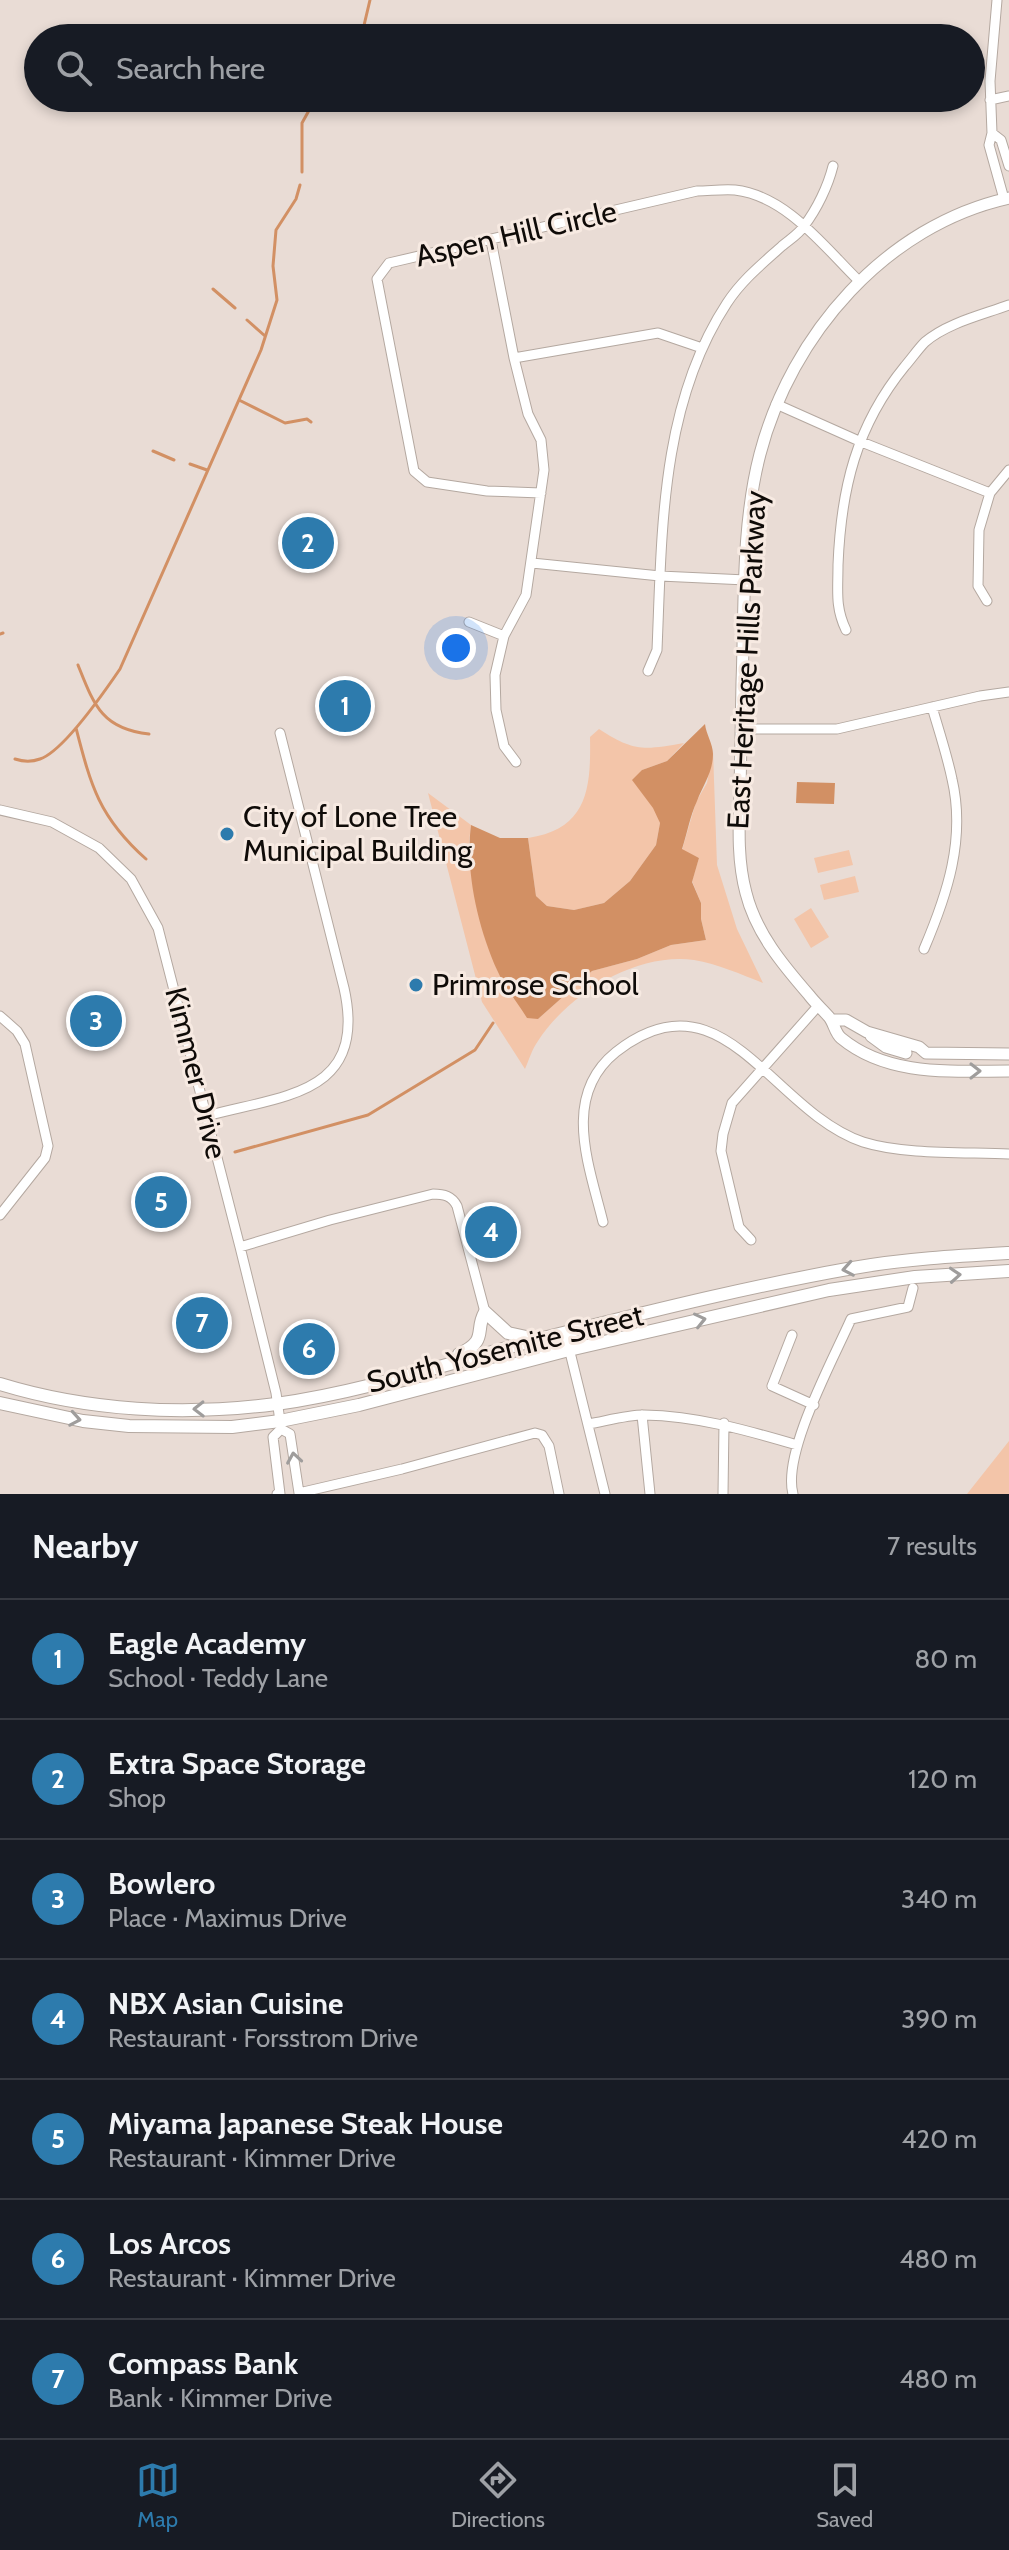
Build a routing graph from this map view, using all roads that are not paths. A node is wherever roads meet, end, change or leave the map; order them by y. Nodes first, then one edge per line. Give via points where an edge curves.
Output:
1 (997, 0) edge
2 (1009, 96) edge
3 (990, 100) junction
4 (992, 133) junction
5 (833, 166) dead end
6 (1009, 166) edge
7 (1006, 199) edge
8 (804, 227) junction
9 (491, 240) junction
10 (859, 281) junction
11 (1009, 305) edge
12 (702, 348) junction
13 (514, 358) junction
14 (776, 404) junction
15 (859, 441) junction
16 (1009, 470) edge
17 (541, 493) junction
18 (990, 493) junction
19 (532, 563) junction
20 (660, 576) junction
21 (746, 580) junction
22 (987, 601) dead end
23 (469, 622) dead end
24 (846, 630) dead end
25 (504, 636) junction
26 (648, 671) dead end
27 (1009, 692) edge
28 (932, 707) junction
29 (741, 729) junction
30 (280, 733) dead end
31 (516, 762) dead end
32 (0, 810) edge
33 (924, 949) dead end
34 (818, 1006) junction
35 (0, 1016) edge
36 (832, 1020) junction
37 (871, 1037) junction
38 (910, 1052) junction
39 (1009, 1054) edge
40 (870, 1055) junction
41 (892, 1064) junction
42 (925, 1070) junction
43 (763, 1071) junction
44 (1009, 1071) edge
45 (207, 1116) junction
46 (1009, 1154) edge
47 (0, 1215) edge
48 (603, 1222) dead end
49 (751, 1240) dead end
50 (240, 1247) junction
51 (1009, 1253) edge
52 (1009, 1271) edge
53 (913, 1288) dead end
54 (485, 1312) junction
55 (565, 1332) junction
56 (792, 1335) dead end
57 (539, 1339) junction
58 (569, 1350) junction
59 (435, 1366) junction
60 (0, 1384) edge
61 (0, 1403) edge
62 (277, 1403) junction
63 (814, 1405) junction
64 (642, 1415) junction
65 (280, 1421) junction
66 (724, 1423) junction
67 (588, 1424) junction
68 (797, 1445) junction
69 (299, 1493) edge
70 (278, 1494) edge
71 (559, 1494) edge
72 (605, 1494) edge
73 (650, 1494) edge
74 (723, 1494) edge
75 (793, 1494) edge

1 - 3 street
2 - 3 street
3 - 4 street
4 - 6 street via 1001,140
4 - 7 street via 989,145
5 - 8 street
7 - 10 street, East Heritage Hills Parkway via 933,226
8 - 9 street, Aspen Hill Circle via 753,194 697,191
8 - 10 street, Aspen Hill Circle
8 - 12 street via 745,279
9 - 13 street
9 - 17 street, Aspen Hill Circle via 389,263 377,279 414,471 427,482
10 - 14 street, East Heritage Hills Parkway via 821,325
11 - 15 street via 925,342 887,388
12 - 13 street via 658,333
12 - 20 street via 677,421
13 - 17 street via 528,414 541,440
14 - 15 street
14 - 21 street, East Heritage Hills Parkway via 755,478
15 - 18 street
15 - 24 street via 844,490 839,532 837,612
16 - 18 street
17 - 19 street
18 - 22 street via 979,530 977,568 978,586
19 - 20 street
19 - 25 street via 526,595
20 - 21 street
20 - 26 street via 657,650
21 - 29 street, East Heritage Hills Parkway
23 - 25 street
25 - 31 street via 495,675 496,710 504,746
27 - 28 street
28 - 29 street via 837,729
28 - 33 street via 953,781 957,835 944,901
29 - 34 street, East Heritage Hills Parkway via 739,845 746,895 772,951
30 - 45 street via 344,988 348,1035 338,1061 319,1083
32 - 45 street, Kimmer Drive via 78,834 131,879 158,928
34 - 36 street, East Heritage Hills Parkway
34 - 43 street
35 - 47 street via 25,1044 48,1146 45,1158
36 - 37 street, East Heritage Hills Parkway via 846,1020
36 - 40 street, East Heritage Hills Parkway via 838,1036
37 - 38 street, East Heritage Hills Parkway
37 - 38 street, East Heritage Hills Parkway via 919,1047
37 - 40 street
38 - 39 street, East Heritage Hills Parkway
38 - 41 street
38 - 42 street
40 - 41 street, East Heritage Hills Parkway
41 - 42 street, East Heritage Hills Parkway
42 -> 44 street, East Heritage Hills Parkway
43 - 46 street via 821,1119 863,1141
43 - 48 street via 722,1036 695,1026 653,1029 607,1059 593,1078 582,1112 583,1140
43 - 49 street via 732,1103 721,1151 739,1227
45 - 50 street, Kimmer Drive
50 - 54 street via 442,1194 457,1206
50 - 62 street, Kimmer Drive
51 -> 55 main road, South Yosemite Street via 854,1268
58 -> 52 main road, South Yosemite Street via 829,1290
53 - 63 street via 908,1307 851,1319
54 - 57 main road via 508,1333
54 - 59 main road via 481,1335 471,1348
55 - 57 main road, South Yosemite Street
55 - 58 street
56 - 63 street via 772,1386
57 - 59 main road, South Yosemite Street
58 - 65 main road, South Yosemite Street
58 - 67 street
59 - 62 main road, South Yosemite Street
62 -> 60 main road, South Yosemite Street via 231,1409 130,1408
61 -> 65 main road, South Yosemite Street via 129,1426 220,1427
62 - 65 street, Kimmer Drive
63 - 68 street
64 - 66 street
64 - 67 street
64 - 73 street
66 - 68 street
66 - 74 street
67 - 72 street
68 - 75 street via 789,1480
69 -> 70 street via 290,1434 281,1429 273,1437
69 - 71 street via 535,1433 549,1446

